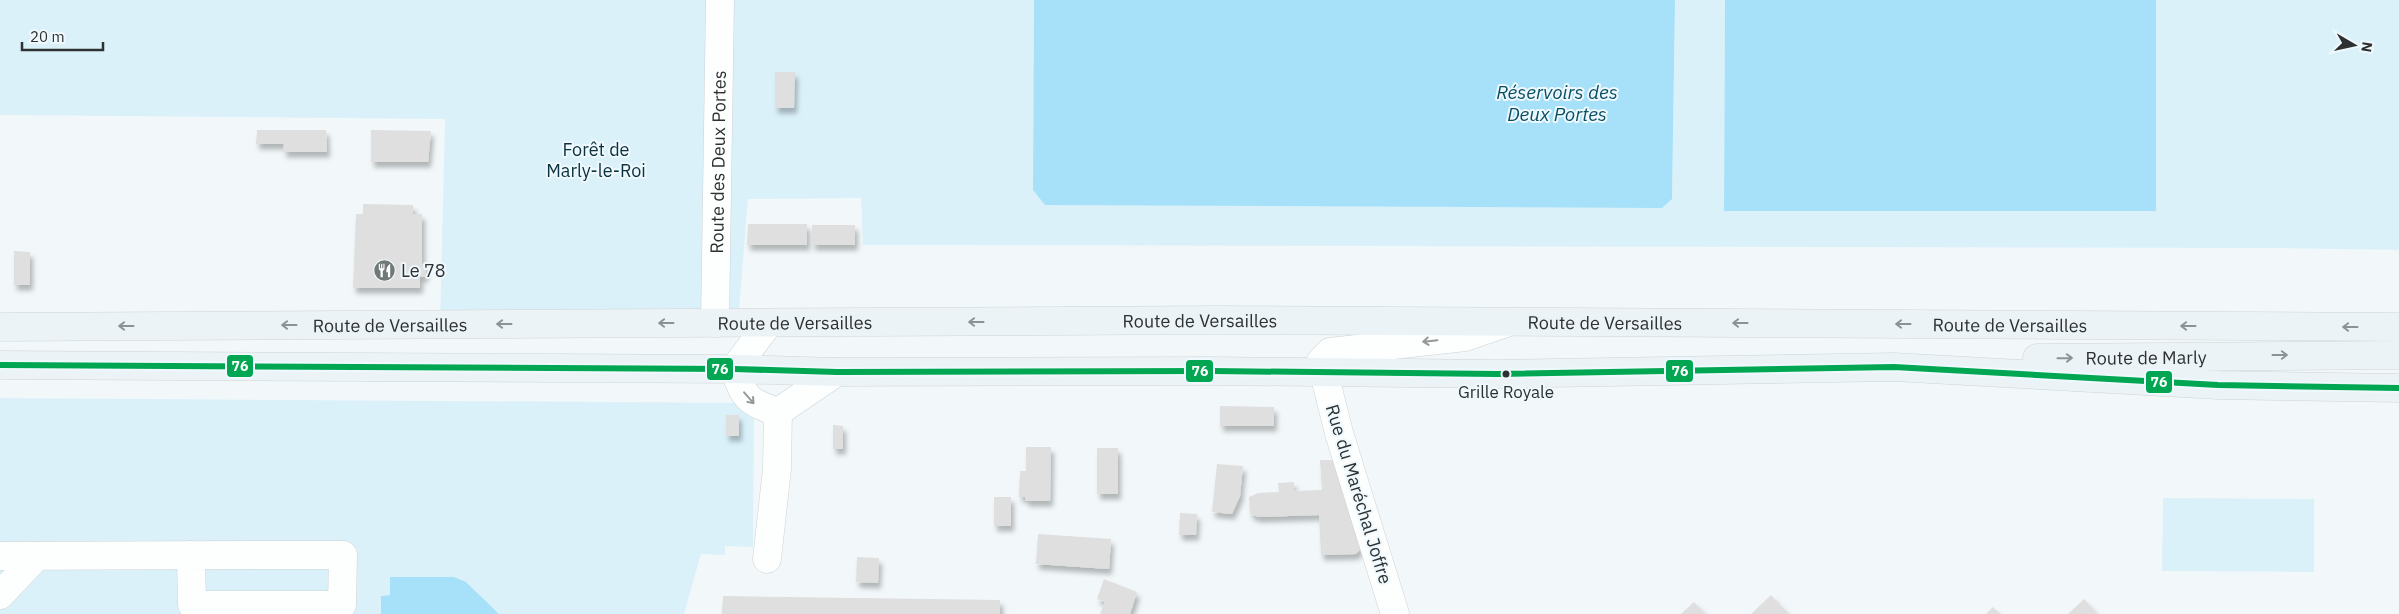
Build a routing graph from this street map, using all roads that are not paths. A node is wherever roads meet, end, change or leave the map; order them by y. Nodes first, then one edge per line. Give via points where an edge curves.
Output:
1 (720, 0) edge
2 (1511, 322) junction
3 (715, 323) junction
4 (769, 323) junction
5 (0, 327) edge
6 (2399, 327) edge
7 (2232, 355) junction
8 (2399, 355) edge
9 (0, 365) edge
10 (1894, 367) junction
11 (734, 369) junction
12 (837, 372) junction
13 (1324, 374) junction
14 (2258, 386) junction
15 (2399, 388) edge
16 (778, 412) junction
17 (191, 555) junction
18 (0, 556) edge
19 (37, 556) junction
20 (767, 558) dead end
21 (0, 595) edge
22 (1395, 614) edge

1 - 3 street, Route des Deux Portes
2 -> 4 main road, Route de Versailles
6 -> 2 main road, Route de Versailles
2 -> 13 street via 1464,337 1330,352 1322,360
3 - 4 main road, Route de Versailles
3 -> 5 main road, Route de Versailles
4 - 11 street
7 -> 8 main road, Route de Marly
10 -> 7 main road, Route de Marly via 1940,360
7 - 14 street
9 - 11 main road
10 - 13 main road
10 - 14 main road
11 - 12 main road
11 -> 16 street via 741,388 754,404
12 - 13 main road via 1212,371
12 - 16 street
13 - 22 street, Rue du Maréchal Joffre
14 - 15 main road
16 - 20 street via 777,469
17 - 17 street via 343,555 342,605 192,605
17 - 19 street
18 - 19 street
19 - 21 street

